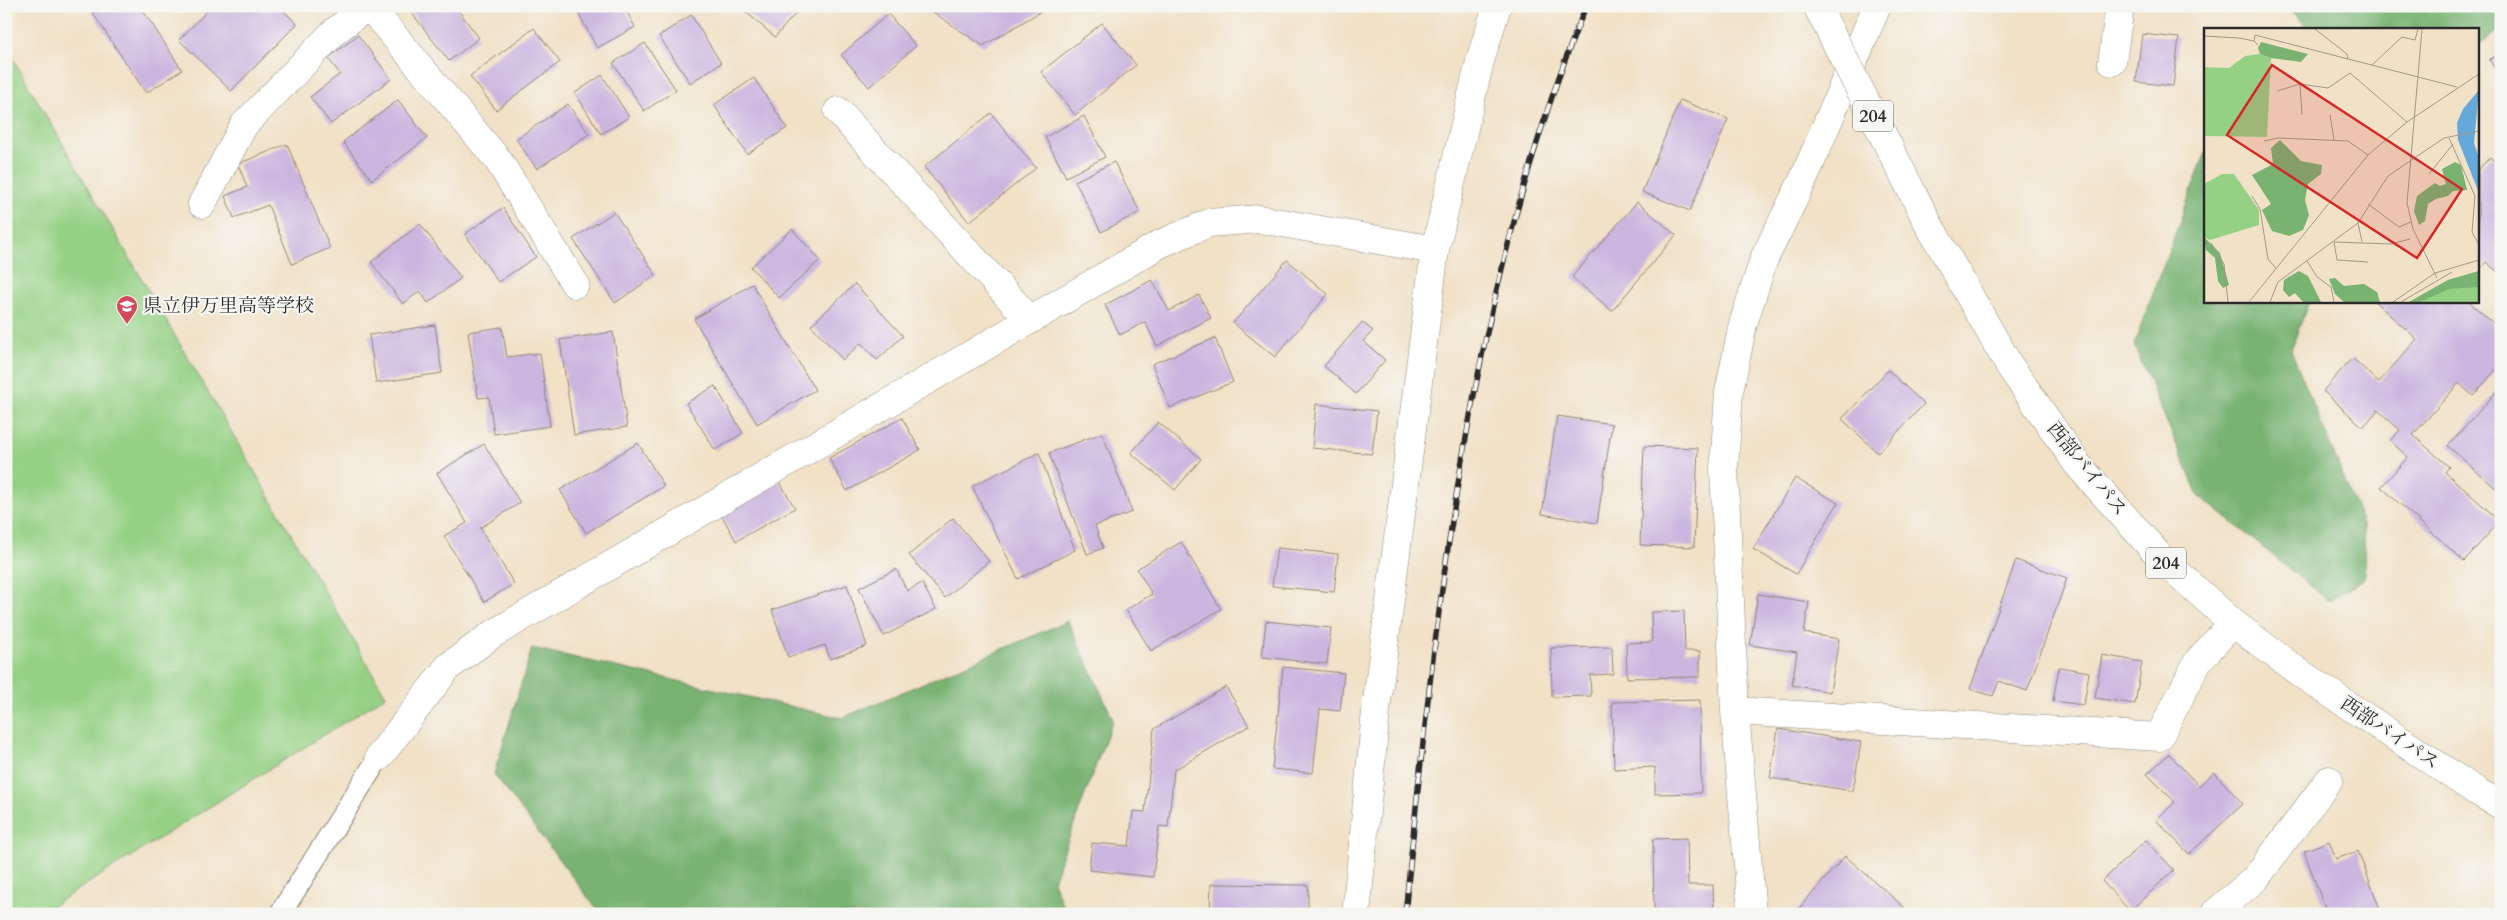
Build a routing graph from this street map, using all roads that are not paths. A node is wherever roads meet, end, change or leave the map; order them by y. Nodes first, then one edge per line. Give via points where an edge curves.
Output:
1 (368, 6) edge
2 (1497, 6) edge
3 (1817, 6) edge
4 (1877, 6) edge
5 (2120, 6) edge
6 (2112, 62) dead end
7 (838, 111) dead end
8 (202, 204) dead end
9 (1435, 250) junction
10 (575, 284) dead end
11 (1030, 320) junction
12 (2234, 623) junction
13 (1735, 711) junction
14 (379, 757) joint
15 (2329, 780) dead end
16 (2501, 805) edge
17 (280, 914) edge
18 (1356, 914) edge
19 (1752, 914) edge
20 (2214, 914) edge

1 - 8 main road via 334,32 244,125
1 - 10 main road via 498,160
2 - 9 main road via 1480,61
3 - 12 main road, 西部バイパス / 204, bridge via 1930,225 2010,365 2078,465 2162,559
4 - 13 main road via 1804,178 1764,259 1742,324 1729,392 1724,469
5 - 6 main road
7 - 11 main road
9 - 11 main road via 1259,219 1209,223 1160,244
9 - 18 main road via 1377,701
11 - 14 main road via 493,634 448,667
12 - 13 main road via 2198,661 2159,737
12 - 16 main road, 西部バイパス / 204 via 2300,673
13 - 19 main road
14 - 17 lane
15 - 20 main road via 2255,879

